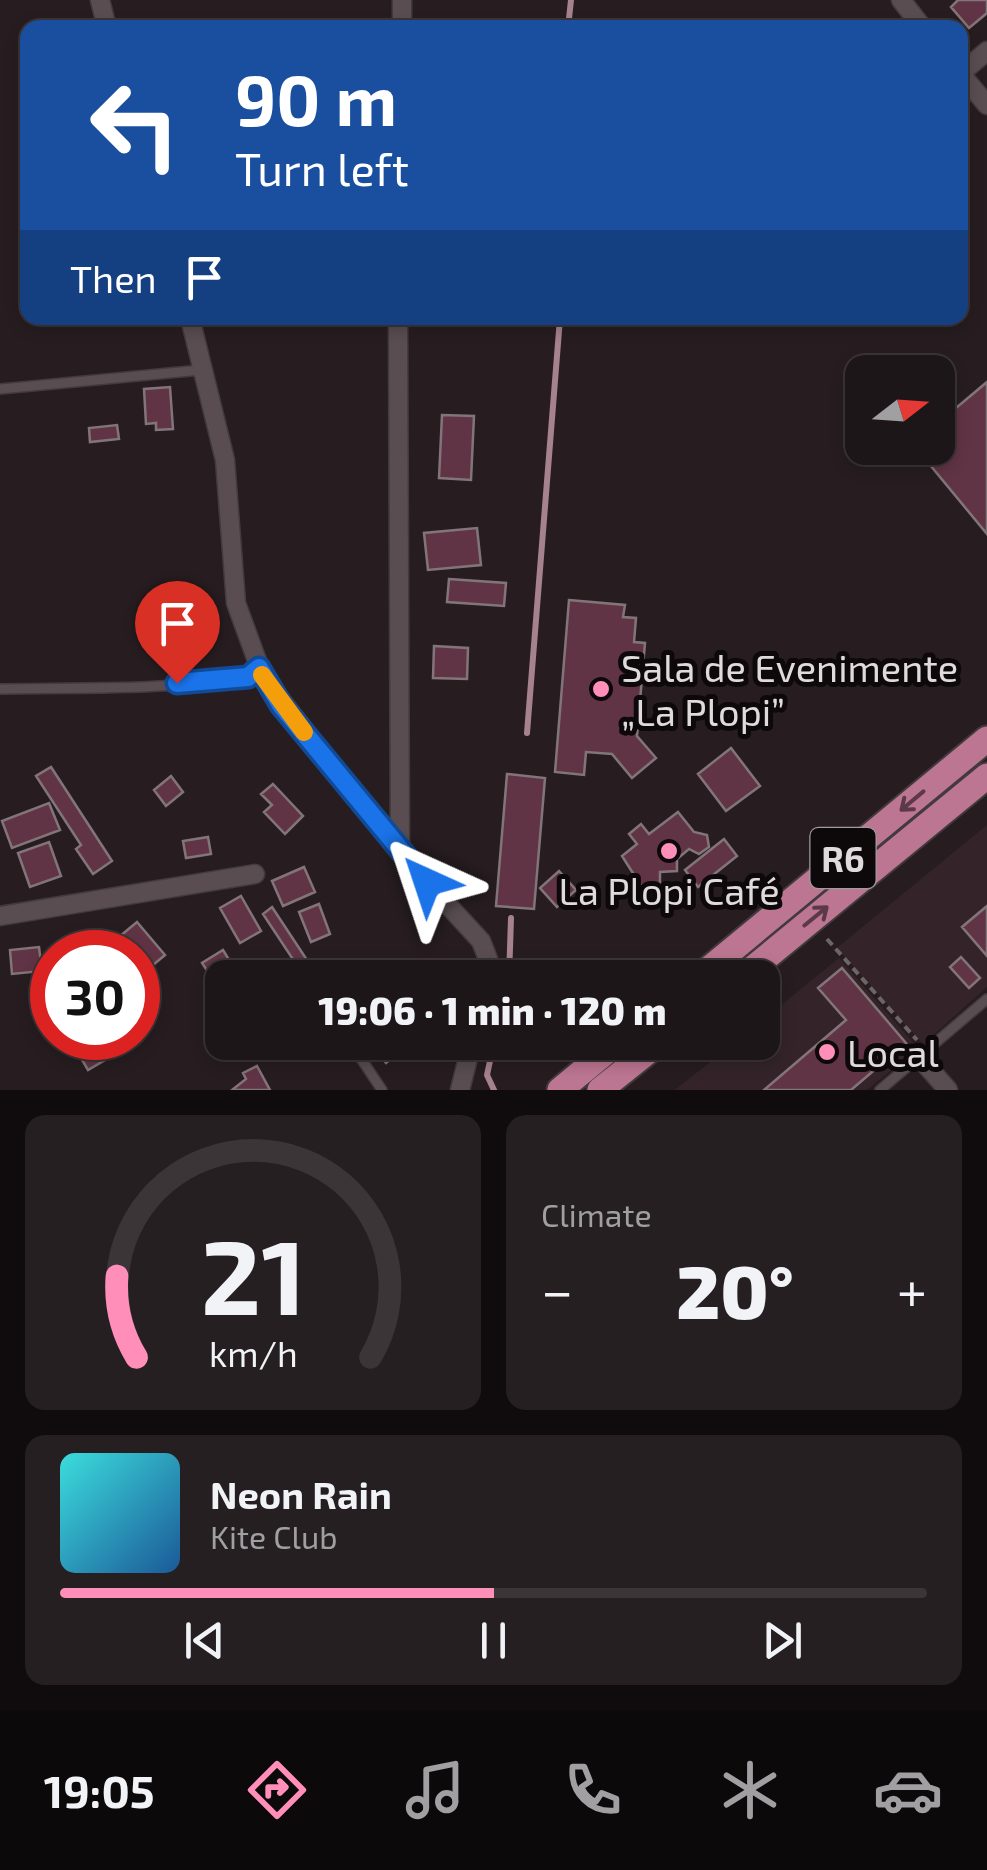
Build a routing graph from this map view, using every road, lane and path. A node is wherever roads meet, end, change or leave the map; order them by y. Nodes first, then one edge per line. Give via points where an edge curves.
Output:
1 (901, 0) edge
2 (917, 20) edge
3 (968, 82) edge
4 (987, 104) edge
5 (192, 325) edge
6 (398, 325) edge
7 (204, 370) junction
8 (0, 389) edge
9 (259, 668) junction
10 (0, 689) edge
11 (987, 739) edge
12 (987, 776) edge
13 (400, 853) junction
14 (255, 874) dead end
15 (0, 916) edge
16 (820, 932) dead end
17 (488, 960) edge
18 (720, 960) edge
19 (762, 960) edge
20 (987, 1000) edge
21 (923, 1054) junction
22 (362, 1060) edge
23 (468, 1060) edge
24 (596, 1060) edge
25 (638, 1060) edge
26 (382, 1090) edge
27 (460, 1090) edge
28 (560, 1090) edge
29 (600, 1090) edge
30 (880, 1090) edge
31 (948, 1090) edge

1 - 2 street
3 - 4 street
5 - 7 street
6 - 13 street
7 - 8 lane
7 - 9 street via 225,460 236,603
9 - 10 lane via 248,677 177,683
9 - 13 street
11 -> 18 main road, R6
19 -> 12 main road, R6
13 - 17 street via 481,941
14 - 15 street
16 - 21 path
20 - 21 lane
21 - 30 lane
21 - 31 street
22 - 26 lane
23 - 27 street
24 - 28 main road
25 - 29 main road

